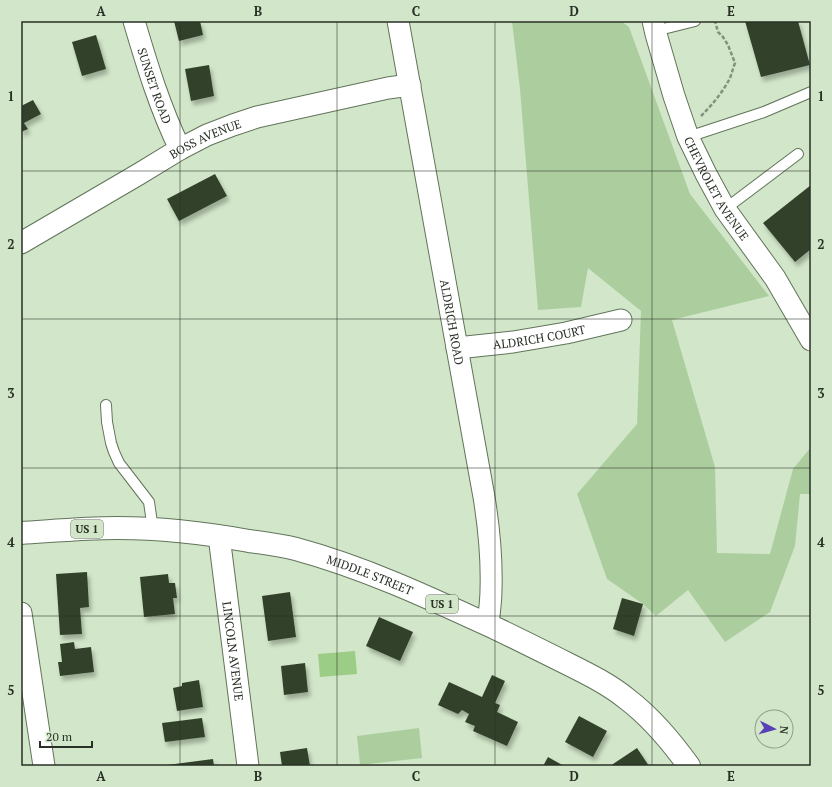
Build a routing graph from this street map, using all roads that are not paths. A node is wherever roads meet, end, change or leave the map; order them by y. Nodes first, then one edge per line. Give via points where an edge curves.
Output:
1 (134, 21) edge
2 (398, 21) edge
3 (695, 21) edge
4 (654, 26) edge
5 (410, 85) junction
6 (811, 92) edge
7 (688, 137) junction
8 (180, 149) junction
9 (798, 154) dead end
10 (725, 209) junction
11 (22, 241) edge
12 (621, 320) dead end
13 (811, 340) edge
14 (457, 348) junction
15 (106, 405) dead end
16 (153, 530) junction
17 (21, 533) edge
18 (219, 536) junction
19 (21, 613) edge
20 (488, 625) junction
21 (44, 766) edge
22 (248, 766) edge
23 (689, 766) edge

1 - 8 street, SUNSET ROAD via 160,103
2 - 5 street, ALDRICH ROAD
3 - 4 lane
4 - 7 street, CHEVROLET AVENUE
5 - 8 street, BOSS AVENUE via 257,116 207,135
5 - 14 street, ALDRICH ROAD
6 - 7 lane via 764,112
7 - 10 street, CHEVROLET AVENUE
8 - 11 street, BOSS AVENUE
9 - 10 lane
10 - 13 street, CHEVROLET AVENUE via 775,278
12 - 14 street, ALDRICH COURT via 566,333
14 - 20 street, ALDRICH ROAD via 488,523 492,570
15 - 16 lane via 114,452 119,463 149,502
16 - 17 main road, MIDDLE STREET / US 1 via 116,528
16 - 18 main road, MIDDLE STREET / US 1
18 - 20 main road, MIDDLE STREET / US 1 via 294,548 326,558 376,576
18 - 22 street, LINCOLN AVENUE
19 - 21 street
20 - 23 main road, MIDDLE STREET / US 1 via 591,675 627,698 671,741

